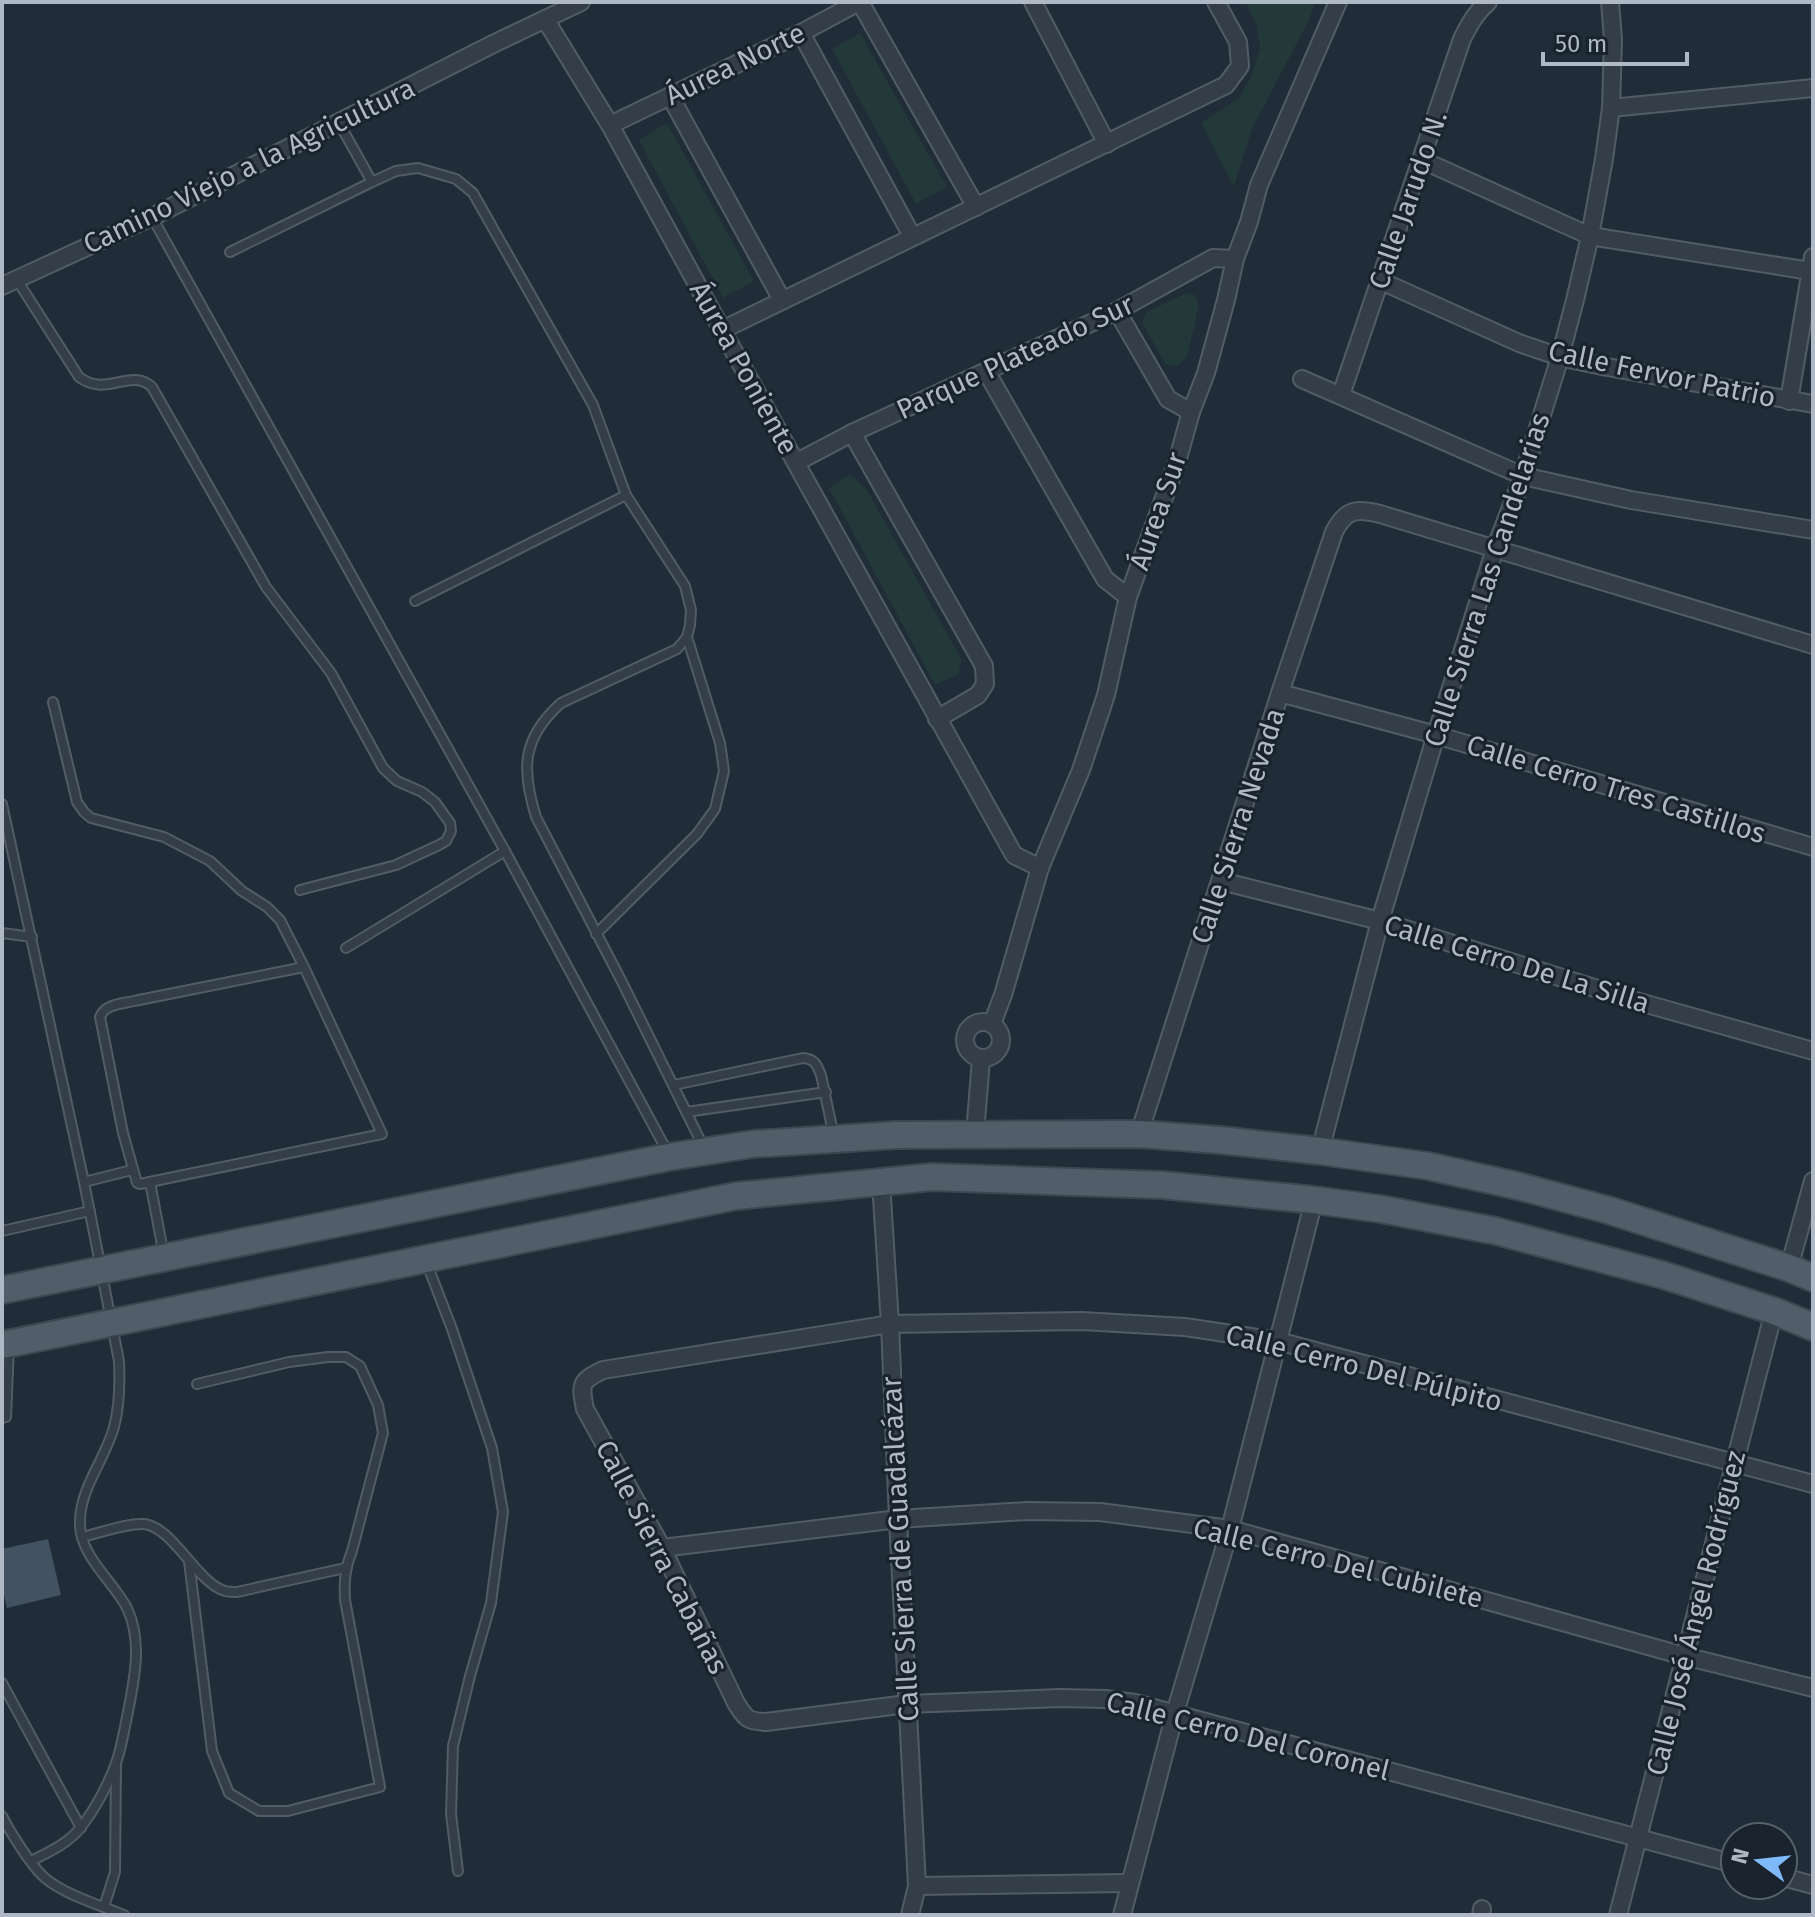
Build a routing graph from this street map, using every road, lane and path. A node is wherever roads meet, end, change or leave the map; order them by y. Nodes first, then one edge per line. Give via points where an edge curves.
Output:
1 (581, 2) edge
2 (860, 2) edge
3 (1033, 2) edge
4 (1216, 2) edge
5 (1338, 2) edge
6 (1610, 2) edge
7 (1484, 5) edge
8 (545, 19) junction
9 (801, 33) junction
10 (1813, 88) edge
11 (670, 96) junction
12 (1611, 108) junction
13 (339, 123) junction
14 (610, 125) junction
15 (1107, 144) junction
16 (1422, 160) junction
17 (372, 182) junction
18 (976, 207) junction
19 (152, 217) junction
20 (912, 236) junction
21 (1590, 236) junction
22 (230, 252) dead end
23 (1235, 259) junction
24 (1812, 264) edge
25 (1381, 281) junction
26 (10, 283) edge
27 (782, 300) junction
28 (1117, 311) junction
29 (722, 330) junction
30 (1560, 357) junction
31 (986, 371) junction
32 (1302, 379) dead end
33 (1341, 395) junction
34 (1789, 401) junction
35 (1813, 404) edge
36 (1191, 412) junction
37 (852, 433) junction
38 (797, 462) junction
39 (1523, 476) junction
40 (626, 495) junction
41 (1813, 530) edge
42 (1495, 549) junction
43 (1128, 597) junction
44 (415, 601) dead end
45 (687, 637) junction
46 (1813, 645) edge
47 (1280, 693) junction
48 (53, 702) dead end
49 (937, 719) junction
50 (1436, 735) junction
51 (2, 804) edge
52 (12, 845) junction
53 (1813, 847) edge
54 (2, 849) edge
55 (505, 851) junction
56 (1040, 868) junction
57 (1221, 881) junction
58 (300, 890) dead end
59 (1380, 921) junction
60 (2, 933) edge
61 (596, 934) junction
62 (32, 937) junction
63 (346, 948) dead end
64 (304, 967) junction
65 (992, 1024) junction
66 (1813, 1051) edge
67 (981, 1059) junction
68 (674, 1085) junction
69 (826, 1092) junction
70 (686, 1112) junction
71 (975, 1134) junction
72 (1139, 1134) junction
73 (835, 1139) junction
74 (705, 1151) junction
75 (1320, 1151) junction
76 (669, 1157) junction
77 (132, 1170) junction
78 (1813, 1181) edge
79 (84, 1182) junction
80 (150, 1182) junction
81 (881, 1182) junction
82 (1314, 1200) junction
83 (90, 1211) junction
84 (2, 1231) edge
85 (164, 1257) junction
86 (425, 1259) junction
87 (102, 1269) junction
88 (1801, 1273) edge
89 (2, 1290) edge
90 (1774, 1311) junction
91 (112, 1322) junction
92 (890, 1324) junction
93 (1813, 1327) edge
94 (1278, 1341) junction
95 (5, 1344) edge
96 (197, 1384) dead end
97 (581, 1389) joint
98 (4, 1418) edge
99 (2, 1428) edge
100 (1734, 1464) junction
101 (1813, 1484) edge
102 (898, 1519) junction
103 (1230, 1529) junction
104 (82, 1537) junction
105 (662, 1548) junction
106 (189, 1561) junction
107 (345, 1568) junction
108 (1684, 1656) junction
109 (2, 1683) edge
110 (1813, 1688) edge
111 (907, 1704) junction
112 (1175, 1713) junction
113 (751, 1721) joint
114 (116, 1763) junction
115 (2, 1816) edge
116 (4, 1826) edge
117 (81, 1828) junction
118 (1638, 1837) junction
119 (1719, 1860) edge
120 (31, 1861) junction
121 (458, 1871) dead end
122 (1130, 1883) junction
123 (917, 1886) junction
124 (104, 1907) junction
125 (124, 1915) edge
126 (910, 1915) edge
127 (1122, 1915) edge
128 (1618, 1915) edge

1 - 8 street, Camino Viejo a la Agricultura
2 - 9 street, Áurea Norte
2 - 18 street
3 - 15 street
4 - 15 street via 1238,42 1240,66 1226,85
5 - 23 street, Áurea Sur via 1259,185
6 - 12 street, Calle Sierra Las Candelarias
7 - 16 street, Calle Jarudo N. via 1462,39
8 - 13 street, Camino Viejo a la Agricultura
8 - 14 street, Áurea Poniente
9 - 11 street, Áurea Norte
9 - 20 street
10 - 12 street
11 - 14 street, Áurea Norte
11 - 27 street
12 - 21 street, Calle Sierra Las Candelarias
13 - 17 lane
13 - 19 street, Camino Viejo a la Agricultura
14 - 29 street, Áurea Poniente
15 - 18 street
16 - 21 street
16 - 25 street, Calle Jarudo N.
17 - 22 lane
17 - 40 lane via 418,168 456,179 473,193 593,405
18 - 20 street
19 - 26 street, Camino Viejo a la Agricultura
19 - 55 lane
20 - 27 street
21 - 24 street
21 - 30 street, Calle Sierra Las Candelarias
23 - 28 street, Parque Plateado Sur via 1213,258
23 - 36 street, Áurea Sur
24 - 34 street
25 - 30 street, Calle Fervor Patrio
25 - 33 street, Calle Jarudo N.
26 - 58 lane via 88,384 138,380 152,387 266,587 331,673 383,768 435,802 450,823 446,841 396,865
27 - 29 street
28 - 31 street, Parque Plateado Sur
28 - 36 street via 1168,399
29 - 38 street, Áurea Poniente
30 - 34 street, Calle Fervor Patrio
30 - 39 street, Calle Sierra Las Candelarias
31 - 37 street, Parque Plateado Sur
31 - 43 street via 1105,579
32 - 33 street
33 - 39 street
34 - 35 street, Calle Fervor Patrio
36 - 43 street, Áurea Sur
37 - 38 street, Parque Plateado Sur
37 - 49 street via 984,666 985,684 978,695
38 - 49 street, Áurea Poniente
39 - 41 street
39 - 42 street, Calle Sierra Las Candelarias
40 - 44 lane
40 - 45 lane via 685,586 691,610
42 - 46 street
42 - 47 street, Calle Sierra Nevada via 1363,510 1350,512 1334,532
42 - 50 street, Calle Sierra Las Candelarias
43 - 56 street, Áurea Sur via 1101,710
45 - 61 lane via 720,743 724,771 715,809 697,834
45 - 61 lane via 677,649 561,703 536,731 529,750 526,772 536,817
47 - 50 street, Calle Cerro Tres Castillos
47 - 57 street, Calle Sierra Nevada
48 - 64 lane via 77,802 84,812 164,837 210,861 280,920
49 - 56 street, Áurea Poniente via 1014,855
50 - 53 street, Calle Cerro Tres Castillos
50 - 59 street, Calle Sierra Las Candelarias
51 - 52 lane
52 - 54 lane
52 - 62 lane
55 - 63 lane
55 - 76 lane
56 - 65 street, Áurea Sur
57 - 59 street, Calle Cerro De La Silla
57 - 72 street, Calle Sierra Nevada
59 - 66 street, Calle Cerro De La Silla
59 - 75 street, Calle Sierra Las Candelarias
60 - 62 lane
61 - 68 lane
62 - 79 lane
64 - 77 lane via 102,1010
64 - 80 lane via 382,1134
65 - 67 street, Áurea Sur via 1000,1034 1000,1046 993,1056
65 - 67 street, Áurea Sur via 974,1024 964,1038 970,1054
67 - 71 street, Áurea Sur
68 - 69 lane via 803,1058 818,1066
68 - 70 lane
69 - 70 lane
69 - 73 lane
70 - 74 lane
71 - 72 main road
71 - 73 main road
72 - 75 main road
73 - 74 main road
74 - 76 main road
75 - 88 main road via 1428,1166 1518,1186
76 - 85 main road
77 - 79 lane
77 - 80 lane via 137,1183
78 - 88 street
79 - 83 lane
80 - 85 lane
81 - 82 main road via 932,1177 1162,1185
81 - 86 main road via 736,1196
81 - 92 street, Calle Sierra de Guadalcázar
82 - 90 main road via 1496,1231
82 - 94 street
83 - 84 lane
83 - 87 lane
85 - 87 main road
86 - 91 main road
86 - 121 lane via 492,1448 503,1512 491,1603 453,1746 451,1814
87 - 89 main road
87 - 91 lane
90 - 93 main road
90 - 100 street, Calle José Ángel Rodríguez
91 - 95 main road
91 - 104 lane via 119,1361 118,1408 83,1499
92 - 94 street, Calle Cerro Del Púlpito via 1082,1321 1185,1327
92 - 97 street, Calle Cerro Del Púlpito via 603,1370 588,1377
92 - 102 street, Calle Sierra de Guadalcázar
94 - 100 street, Calle Cerro Del Púlpito
94 - 103 street
95 - 98 lane
96 - 107 lane via 328,1357 346,1357 360,1366 378,1405 383,1433
97 - 105 street, Calle Sierra Cabañas via 585,1409
98 - 99 lane
100 - 101 street, Calle Cerro Del Púlpito
100 - 108 street, Calle José Ángel Rodríguez
102 - 103 street, Calle Cerro Del Cubilete via 1100,1512
102 - 105 street, Calle Cerro Del Cubilete
102 - 111 street, Calle Sierra de Guadalcázar
103 - 108 street, Calle Cerro Del Cubilete
103 - 112 street
104 - 106 lane via 146,1524
104 - 114 lane via 127,1610 135,1637 133,1688
105 - 113 street, Calle Sierra Cabañas via 736,1703
106 - 107 lane via 223,1591 237,1592
106 - 107 lane via 212,1751 229,1793 259,1811 288,1811 380,1787 345,1600
108 - 110 street, Calle Cerro Del Cubilete
108 - 118 street, Calle José Ángel Rodríguez
109 - 117 lane
111 - 112 street, Calle Cerro Del Coronel via 1105,1699
111 - 113 street, Calle Cerro Del Coronel
111 - 123 street, Calle Sierra de Guadalcázar
112 - 118 street, Calle Cerro Del Coronel
112 - 122 street
114 - 117 lane
114 - 124 lane via 115,1872
115 - 116 lane
116 - 120 lane
117 - 120 lane
118 - 119 street, Calle Cerro Del Coronel
118 - 128 street, Calle José Ángel Rodríguez
120 - 124 lane via 44,1877
122 - 123 street
122 - 127 street
123 - 126 street, Calle Sierra de Guadalcázar
124 - 125 lane

